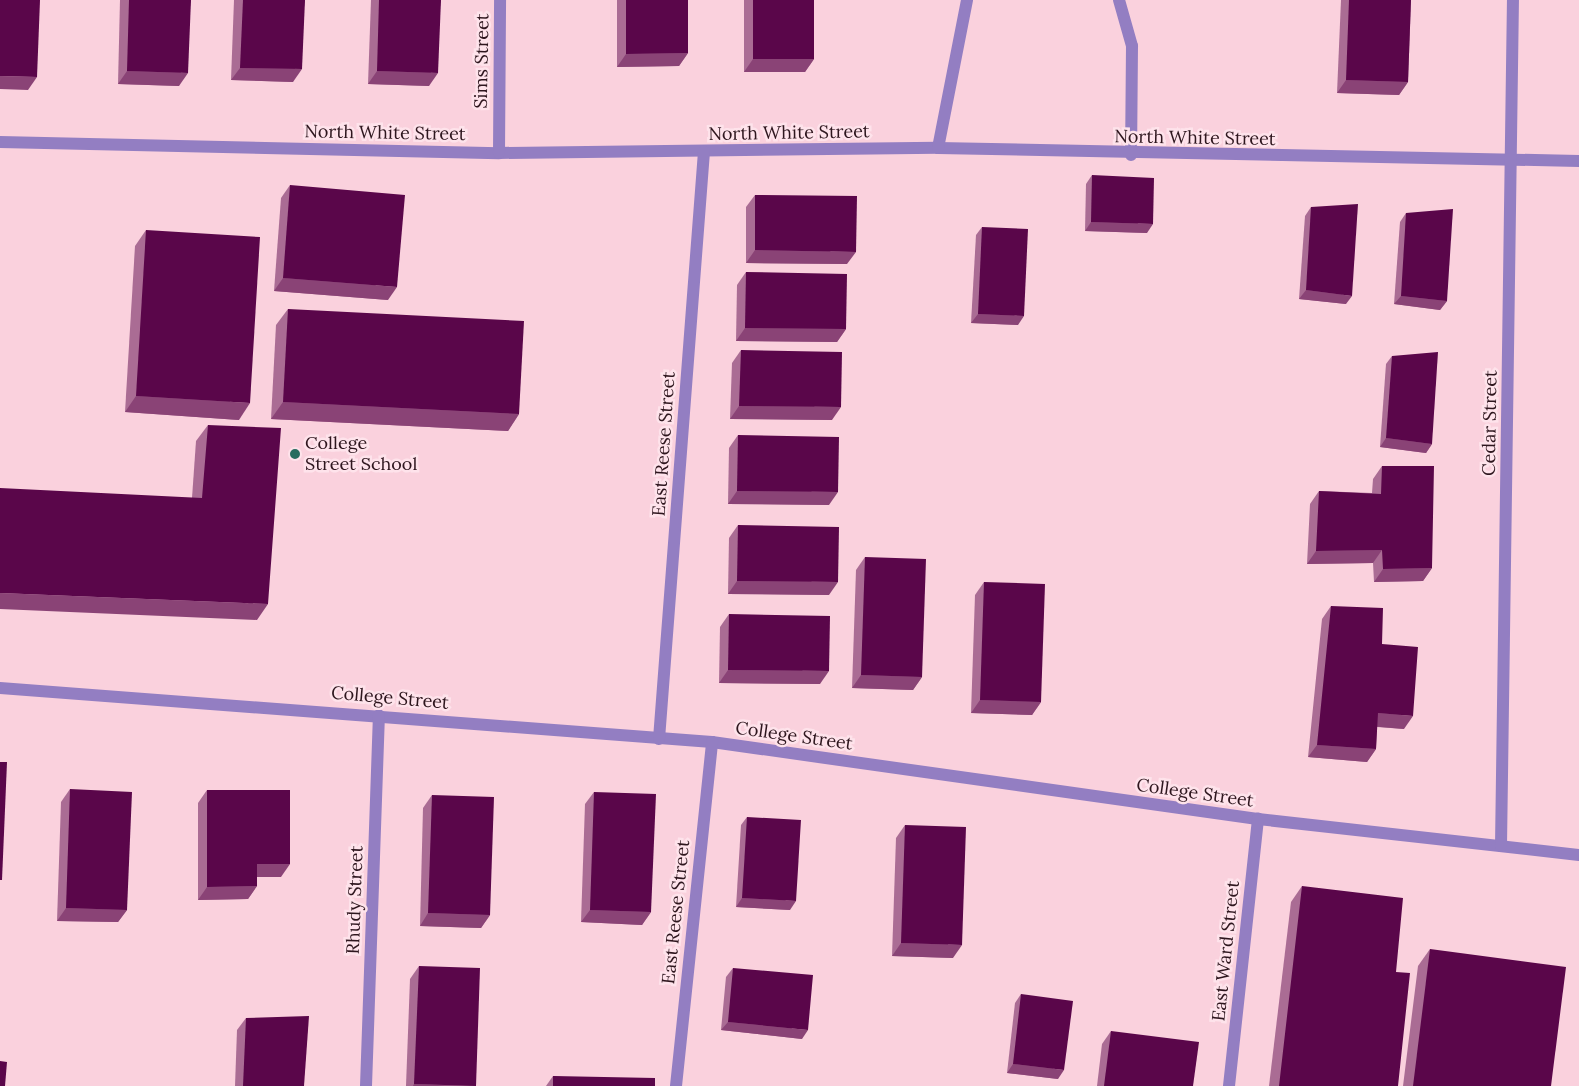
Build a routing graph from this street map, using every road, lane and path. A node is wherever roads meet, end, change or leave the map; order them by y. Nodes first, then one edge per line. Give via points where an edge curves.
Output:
1 (500, 0) edge
2 (967, 0) edge
3 (1119, 0) edge
4 (1513, 0) edge
5 (0, 142) edge
6 (938, 148) junction
7 (704, 152) junction
8 (498, 153) junction
9 (1131, 155) junction
10 (1511, 159) junction
11 (1579, 161) edge
12 (0, 688) edge
13 (379, 714) junction
14 (659, 739) junction
15 (712, 742) junction
16 (1258, 819) junction
17 (1501, 846) junction
18 (1579, 855) edge
19 (366, 1086) edge
20 (676, 1086) edge
21 (1229, 1086) edge

1 - 8 street, Sims Street
2 - 6 street
3 - 9 street via 1132,46
4 - 10 street, Cedar Street
5 - 8 street, North White Street
6 - 7 street, North White Street
6 - 9 street, North White Street
7 - 8 street, North White Street
7 - 14 street, East Reese Street
9 - 10 street, North White Street
10 - 11 street, North White Street
10 - 17 street, Cedar Street
12 - 13 street, College Street
13 - 14 street, College Street
13 - 19 street, Rhudy Street
14 - 15 street, College Street
15 - 16 street, College Street
15 - 20 street, East Reese Street
16 - 17 street, College Street
16 - 21 street, East Ward Street
17 - 18 street, College Street

